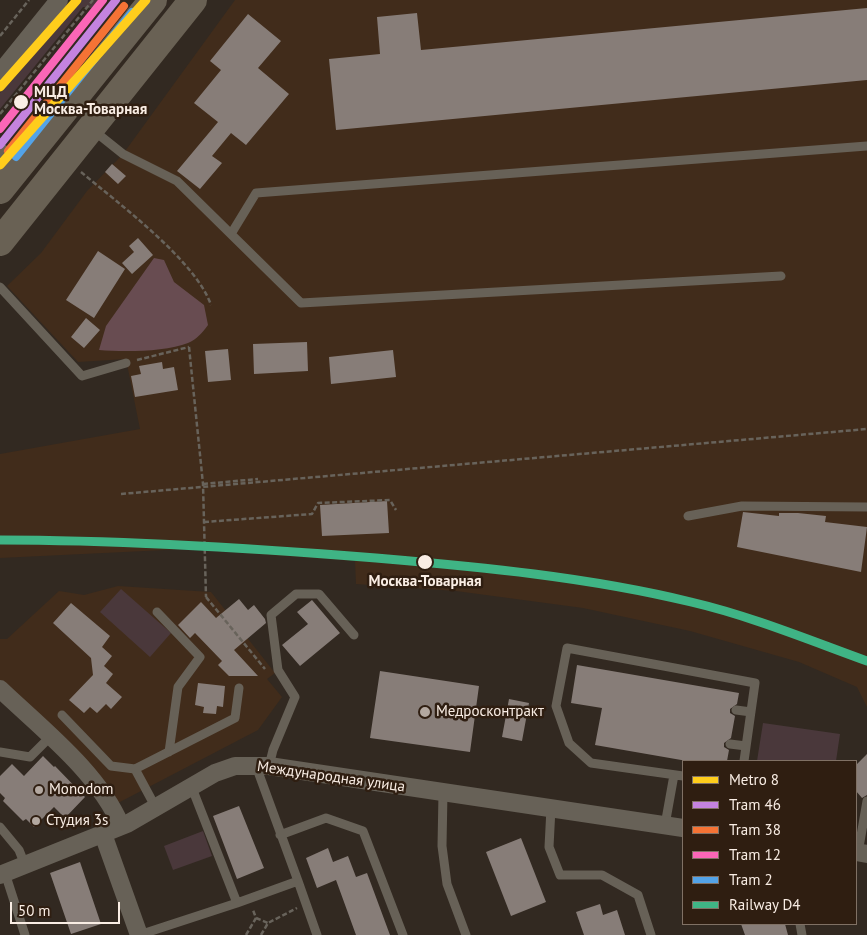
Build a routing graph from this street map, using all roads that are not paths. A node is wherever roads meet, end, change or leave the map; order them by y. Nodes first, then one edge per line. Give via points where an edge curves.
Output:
1 (58, 0) edge
2 (153, 0) edge
3 (193, 0) edge
4 (3, 65) edge
5 (91, 129) junction
6 (867, 146) edge
7 (10, 159) edge
8 (0, 190) edge
9 (231, 234) junction
10 (0, 242) edge
11 (781, 276) dead end
12 (0, 287) edge
13 (126, 363) road end
14 (867, 507) edge
15 (688, 516) dead end
16 (157, 612) dead end
17 (354, 635) dead end
18 (239, 688) dead end
19 (0, 689) edge
20 (736, 710) dead end
21 (751, 712) junction
22 (62, 714) dead end
23 (50, 737) junction
24 (730, 744) dead end
25 (746, 746) junction
26 (0, 752) edge
27 (169, 752) junction
28 (744, 760) edge
29 (262, 766) junction
30 (136, 769) junction
31 (679, 775) edge
32 (192, 788) junction
33 (443, 793) junction
34 (867, 801) edge
35 (156, 808) junction
36 (551, 808) junction
37 (665, 825) junction
38 (121, 826) junction
39 (0, 827) edge
40 (682, 828) edge
41 (103, 834) junction
42 (280, 835) junction
43 (860, 853) edge
44 (25, 865) junction
45 (2, 874) edge
46 (298, 881) junction
47 (237, 903) junction
48 (25, 935) edge
49 (139, 935) edge
50 (317, 935) edge
51 (403, 935) edge
52 (466, 935) edge
53 (652, 935) edge

1 - 4 street
2 - 7 main road
3 - 5 main road
5 - 9 lane via 122,154 177,181
5 - 10 main road
6 - 9 lane via 256,193
7 - 8 main road
9 - 11 lane via 301,302
12 - 13 lane via 82,376
14 - 15 lane via 742,506
16 - 27 lane via 200,657 178,687
17 - 29 lane via 319,594 296,594 271,615 278,670 295,697 273,750
18 - 27 lane via 235,718
19 - 23 street
20 - 21 lane
21 - 25 lane
21 - 31 lane via 755,682 567,648 556,706 569,743 591,763
22 - 30 lane via 112,766
23 - 26 lane via 30,757
23 - 38 street via 106,795
24 - 25 lane
25 - 28 lane
27 - 30 lane
29 - 32 street, Международная улица via 215,773
29 - 33 street, Международная улица
29 - 42 lane
30 - 35 lane
31 - 37 lane
32 - 35 street, Международная улица
32 - 47 lane
33 - 36 street, Международная улица
33 - 52 lane via 442,846 447,884
34 - 43 lane
35 - 38 street, Международная улица
36 - 37 street, Международная улица
36 - 53 lane via 549,847 560,875 602,875 638,895
37 - 40 street, Международная улица
38 - 41 street, Международная улица
39 - 44 lane via 20,850
41 - 44 street, Международная улица
41 - 49 street
42 - 46 lane
42 - 51 lane via 326,818 363,831
44 - 45 street, Международная улица
45 - 48 lane
46 - 47 lane
46 - 50 lane
47 - 49 lane

